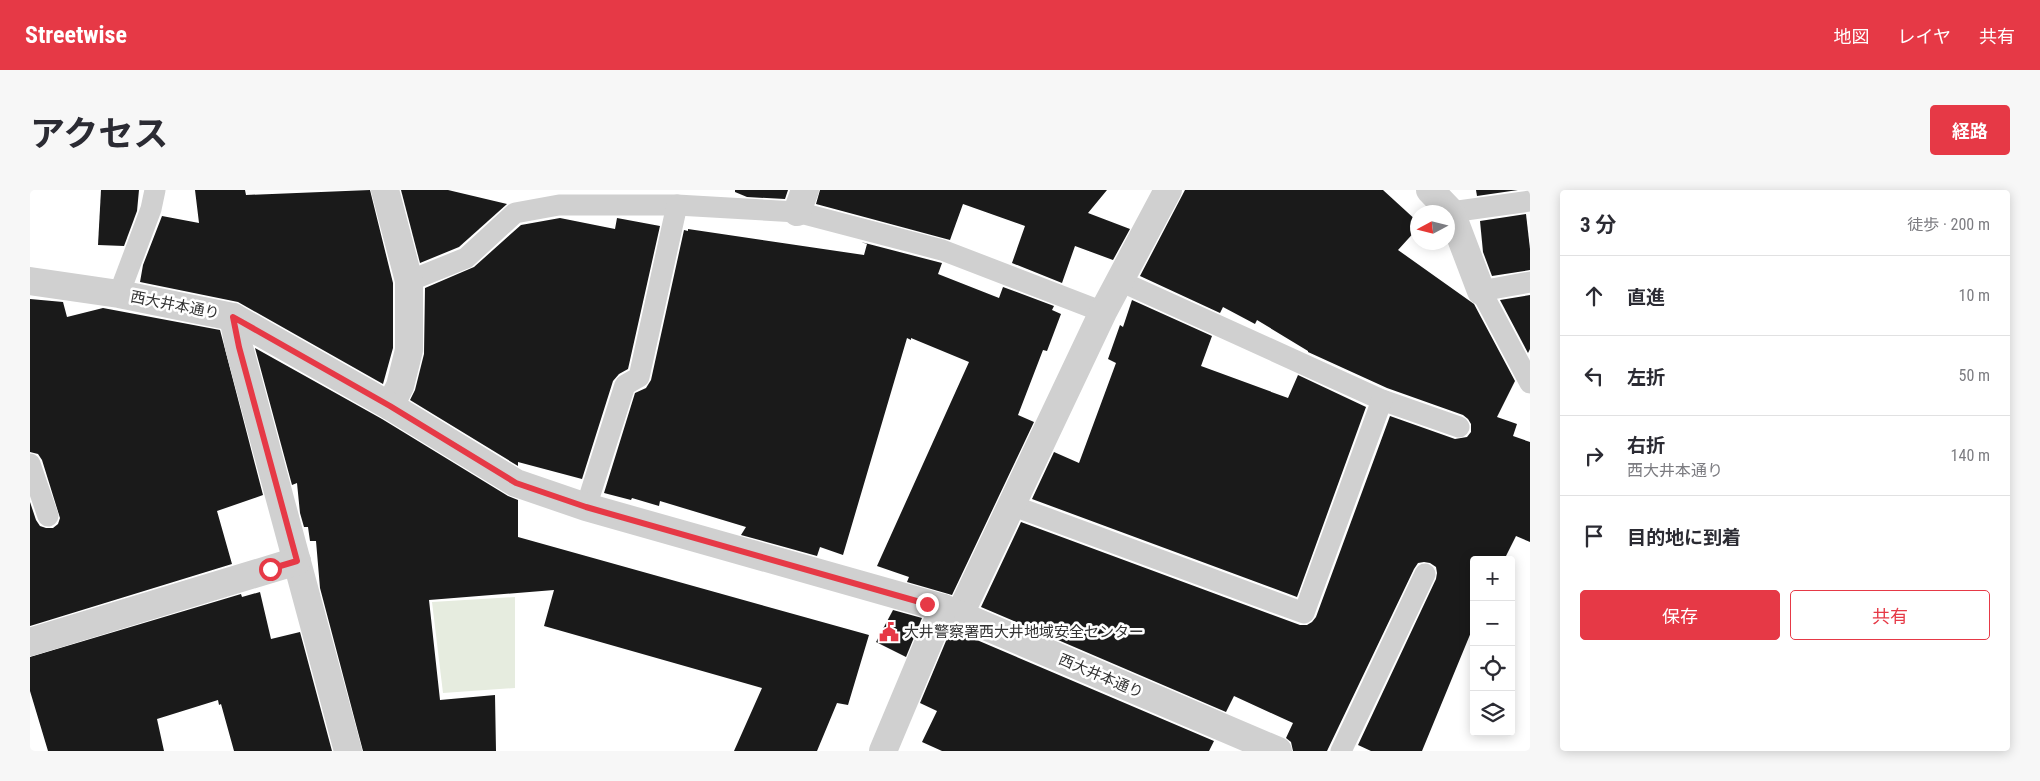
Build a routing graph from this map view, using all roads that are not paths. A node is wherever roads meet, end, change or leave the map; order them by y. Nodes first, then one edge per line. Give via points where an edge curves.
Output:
1 (155, 190) edge
2 (385, 190) edge
3 (1168, 190) edge
4 (1430, 190) edge
5 (801, 201) edge
6 (1530, 201) edge
7 (1444, 205) edge
8 (677, 206) junction
9 (1455, 211) edge
10 (1455, 223) edge
11 (30, 281) edge
12 (409, 281) junction
13 (1120, 281) junction
14 (1530, 282) edge
15 (1481, 291) junction
16 (119, 294) junction
17 (1103, 312) junction
18 (233, 317) junction
19 (1530, 383) edge
20 (1382, 400) junction
21 (390, 406) junction
22 (1459, 427) dead end
23 (30, 464) edge
24 (1011, 505) junction
25 (586, 507) junction
26 (48, 516) dead end
27 (297, 561) junction
28 (1426, 574) dead end
29 (951, 612) junction
30 (30, 642) edge
31 (348, 751) edge
32 (883, 751) edge
33 (1278, 751) edge
34 (1341, 751) edge

1 - 16 lane
2 - 12 street
3 - 13 street
4 - 7 street
5 - 8 lane
5 - 17 lane via 942,250
6 - 9 lane
8 - 12 lane via 559,205 515,213 466,258
8 - 25 lane via 639,376 625,385
10 - 15 street
11 - 16 street, 西大井本通り
12 - 21 street via 409,350 400,386
13 - 17 street
13 - 20 lane
14 - 15 lane
15 - 19 lane
16 - 18 street, 西大井本通り
17 - 24 street
18 - 21 street, 西大井本通り
18 - 27 street
20 - 22 lane
20 - 24 lane via 1304,613
21 - 25 street, 西大井本通り via 516,483
23 - 26 lane
24 - 29 street
25 - 29 street, 西大井本通り
27 - 30 street
27 - 31 street
28 - 34 lane
29 - 32 street
29 - 33 street, 西大井本通り

